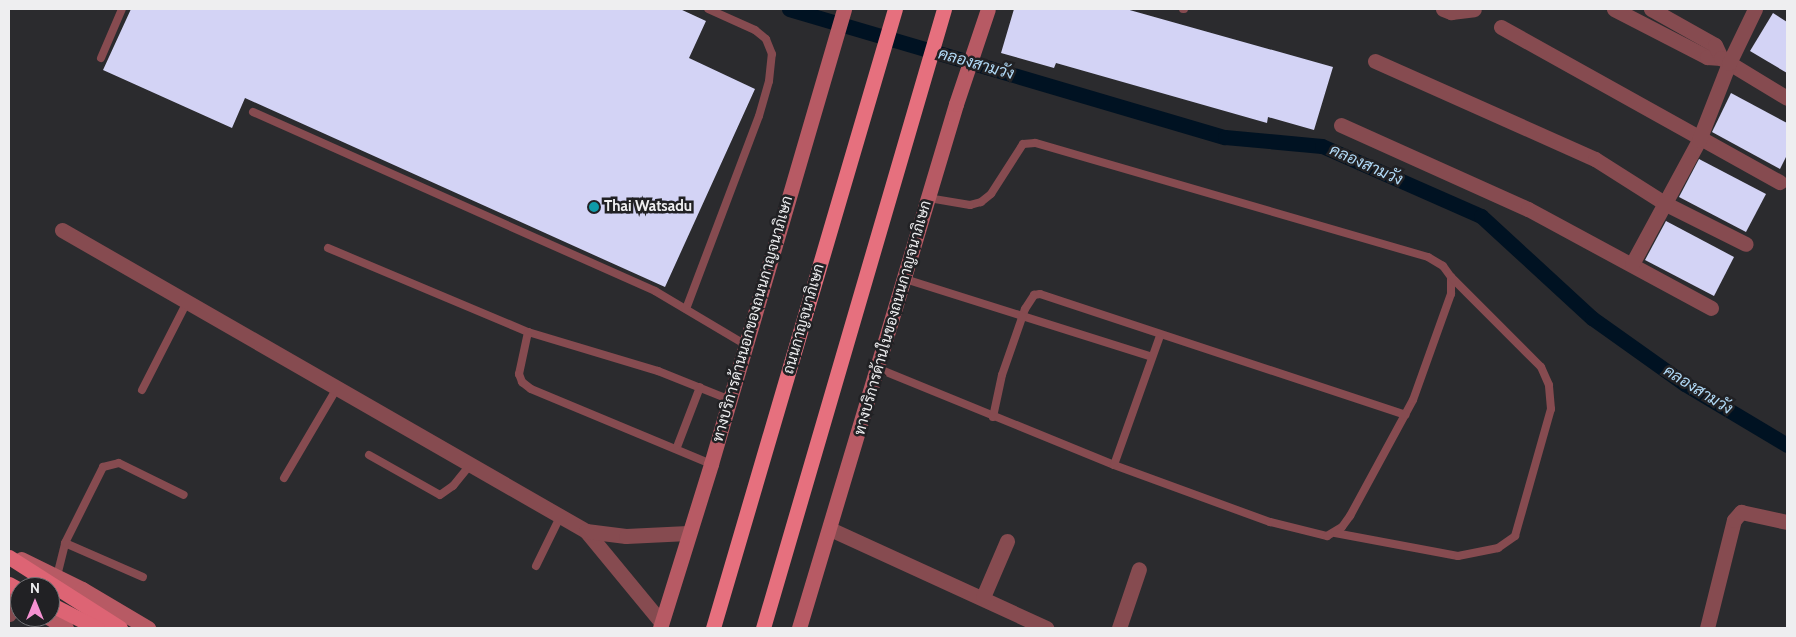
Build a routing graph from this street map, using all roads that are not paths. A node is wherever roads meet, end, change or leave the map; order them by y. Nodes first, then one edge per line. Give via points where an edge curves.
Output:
1 (122, 9) edge
2 (708, 9) edge
3 (844, 9) edge
4 (944, 9) edge
5 (988, 9) edge
6 (1443, 9) edge
7 (1474, 9) edge
8 (1614, 9) edge
9 (1652, 9) edge
10 (1755, 9) edge
11 (893, 15) edge
12 (1501, 27) dead end
13 (101, 58) dead end
14 (1725, 60) junction
15 (1375, 61) dead end
16 (1787, 98) edge
17 (254, 112) dead end
18 (1342, 125) dead end
19 (1699, 140) junction
20 (1780, 182) dead end
21 (928, 198) junction
22 (1666, 204) junction
23 (62, 230) dead end
24 (1746, 244) dead end
25 (328, 248) dead end
26 (1632, 264) junction
27 (1450, 277) junction
28 (905, 279) junction
29 (186, 302) junction
30 (1711, 308) dead end
31 (686, 309) junction
32 (1023, 316) junction
33 (528, 332) junction
34 (1160, 336) junction
35 (746, 345) junction
36 (1152, 357) junction
37 (879, 369) junction
38 (700, 387) junction
39 (336, 388) junction
40 (142, 390) dead end
41 (728, 399) junction
42 (1405, 415) junction
43 (993, 417) junction
44 (677, 447) junction
45 (369, 455) dead end
46 (471, 464) junction
47 (711, 464) junction
48 (1114, 465) junction
49 (284, 478) dead end
50 (184, 495) dead end
51 (561, 515) junction
52 (1787, 522) edge
53 (830, 529) junction
54 (586, 531) junction
55 (688, 533) junction
56 (1335, 533) junction
57 (1007, 541) dead end
58 (65, 543) junction
59 (9, 555) edge
60 (536, 566) dead end
61 (1138, 569) dead end
62 (57, 576) junction
63 (142, 578) dead end
64 (983, 597) junction
65 (60, 609) edge
66 (660, 625) edge
67 (97, 628) edge
68 (120, 628) edge
69 (148, 628) edge
70 (714, 628) edge
71 (763, 628) edge
72 (799, 628) edge
73 (1046, 628) edge
74 (1119, 628) edge
75 (1707, 628) edge

1 - 13 lane
2 - 31 lane via 755,30 766,40 772,54 769,81 759,116
3 - 35 main road, ทางบริการด้านนอกของถนนกาญจนาภิเษก
4 - 71 highway
5 - 21 main road, ทางบริการด้านในของถนนกาญจนาภิเษก
6 - 7 street via 1451,12
8 - 14 street via 1707,57
9 - 14 street via 1714,45
10 - 14 street
11 - 70 highway, ถนนกาญจนาภิเษก
12 - 19 street
14 - 16 street
14 - 19 street
15 - 22 street via 1595,159
17 - 31 lane via 655,291
18 - 26 street via 1528,209
19 - 20 street
19 - 22 street
21 - 27 lane via 970,205 981,202 992,194 1023,144 1035,143 1413,251 1443,266
21 - 28 main road, ทางบริการด้านในของถนนกาญจนาภิเษก
22 - 24 street
22 - 26 street
23 - 29 street
25 - 33 lane
26 - 30 street
27 - 42 lane via 1450,294
27 - 56 lane via 1542,367 1549,386 1551,409 1515,536 1498,548 1458,556
28 - 32 lane
28 - 37 main road, ทางบริการด้านในของถนนกาญจนาภิเษก
29 - 39 street
29 - 40 lane
31 - 35 lane
32 - 34 lane via 1029,300 1040,294
32 - 36 lane
32 - 43 lane via 1002,375
33 - 38 lane
33 - 44 lane via 520,374 526,386
34 - 36 lane
34 - 42 lane
35 - 41 main road, ทางบริการด้านนอกของถนนกาญจนาภิเษก
36 - 48 lane
37 - 43 lane
37 - 53 main road, ทางบริการด้านในของถนนกาญจนาภิเษก
38 - 41 lane
38 - 44 lane
39 - 46 street
39 - 49 lane
41 - 47 main road, ทางบริการด้านนอกของถนนกาญจนาภิเษก
42 - 56 lane via 1350,516
43 - 48 lane
44 - 47 lane
45 - 46 lane via 440,495 453,486
46 - 51 street
47 - 55 main road, ทางบริการด้านนอกของถนนกาญจนาภิเษก
48 - 56 lane via 1270,522 1327,536
50 - 58 lane via 119,463 102,466
51 - 54 street
51 - 60 lane
52 - 75 street via 1741,512 1734,520
53 - 64 street
53 - 72 main road, ทางบริการด้านในของถนนกาญจนาภิเษก
54 - 55 street via 626,536
54 - 66 street
55 - 66 main road, ทางบริการด้านนอกของถนนกาญจนาภิเษก
57 - 64 street
58 - 62 lane
58 - 63 lane
59 - 62 main road
59 - 68 main road
61 - 74 street
62 - 69 main road
64 - 73 street
65 - 67 main road

